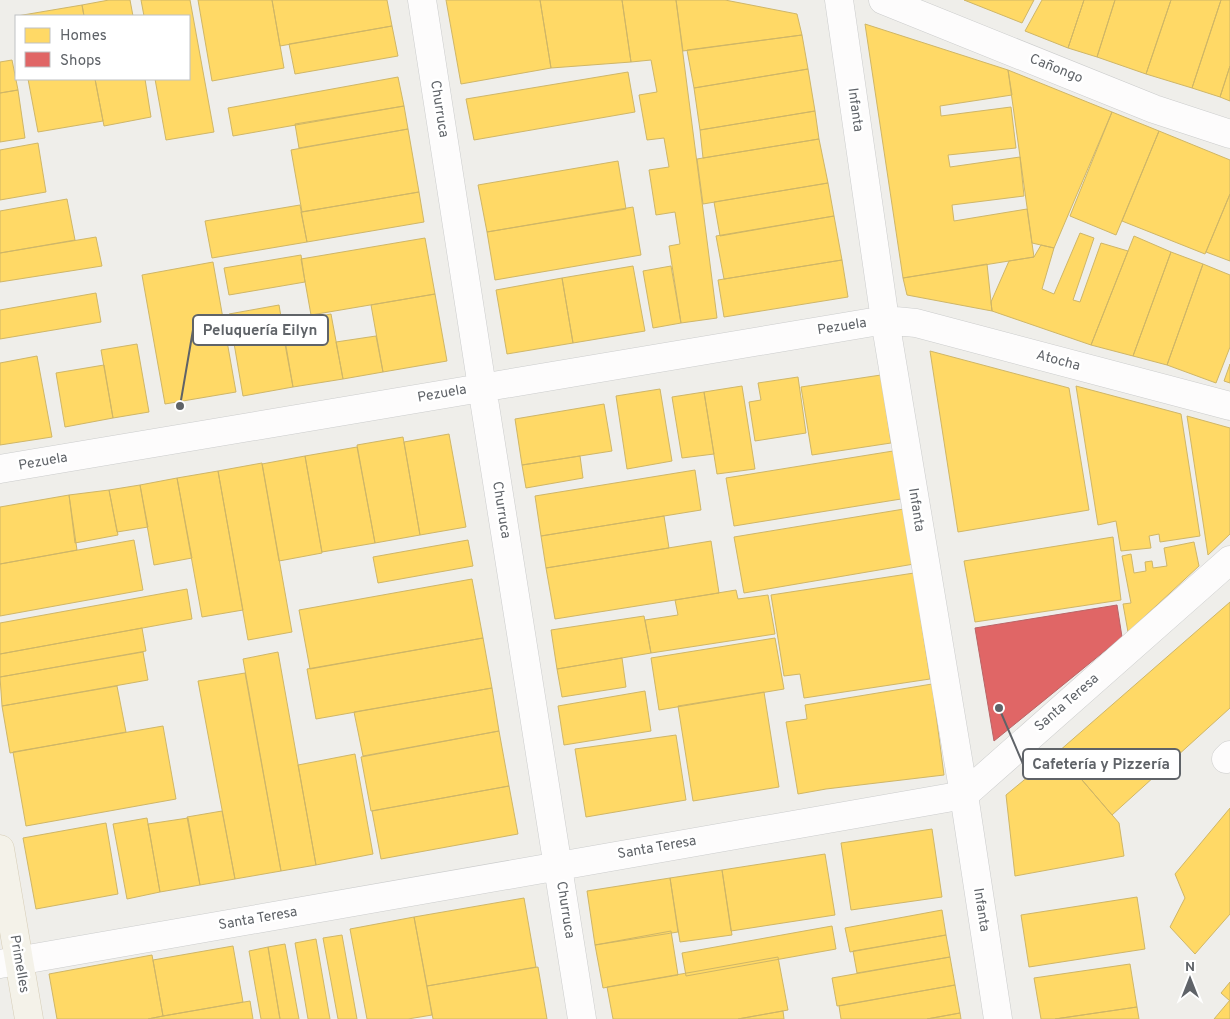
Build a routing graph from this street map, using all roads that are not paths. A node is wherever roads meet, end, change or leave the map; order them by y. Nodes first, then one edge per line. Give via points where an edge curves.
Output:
1 (422, 0) edge
2 (883, 0) edge
3 (844, 5) edge
4 (1230, 134) edge
5 (885, 320) junction
6 (482, 387) junction
7 (1230, 406) edge
8 (0, 469) edge
9 (1230, 560) edge
10 (964, 795) junction
11 (0, 849) edge
12 (558, 866) junction
13 (10, 963) edge
14 (29, 1019) edge
15 (582, 1019) edge
16 (998, 1019) edge

1 - 6 street, Churruca
2 - 4 street, Cañongo via 1154,109
3 - 5 street, Infanta
5 - 6 street, Pezuela
5 - 7 street, Atocha via 916,323
5 - 10 street, Infanta
6 - 8 street, Pezuela
6 - 12 street, Churruca
9 - 10 street, Santa Teresa
10 - 12 street, Santa Teresa
10 - 16 street, Infanta
11 - 13 main road, Primelles
12 - 13 street, Santa Teresa
12 - 15 street, Churruca
13 - 14 main road, Primelles

